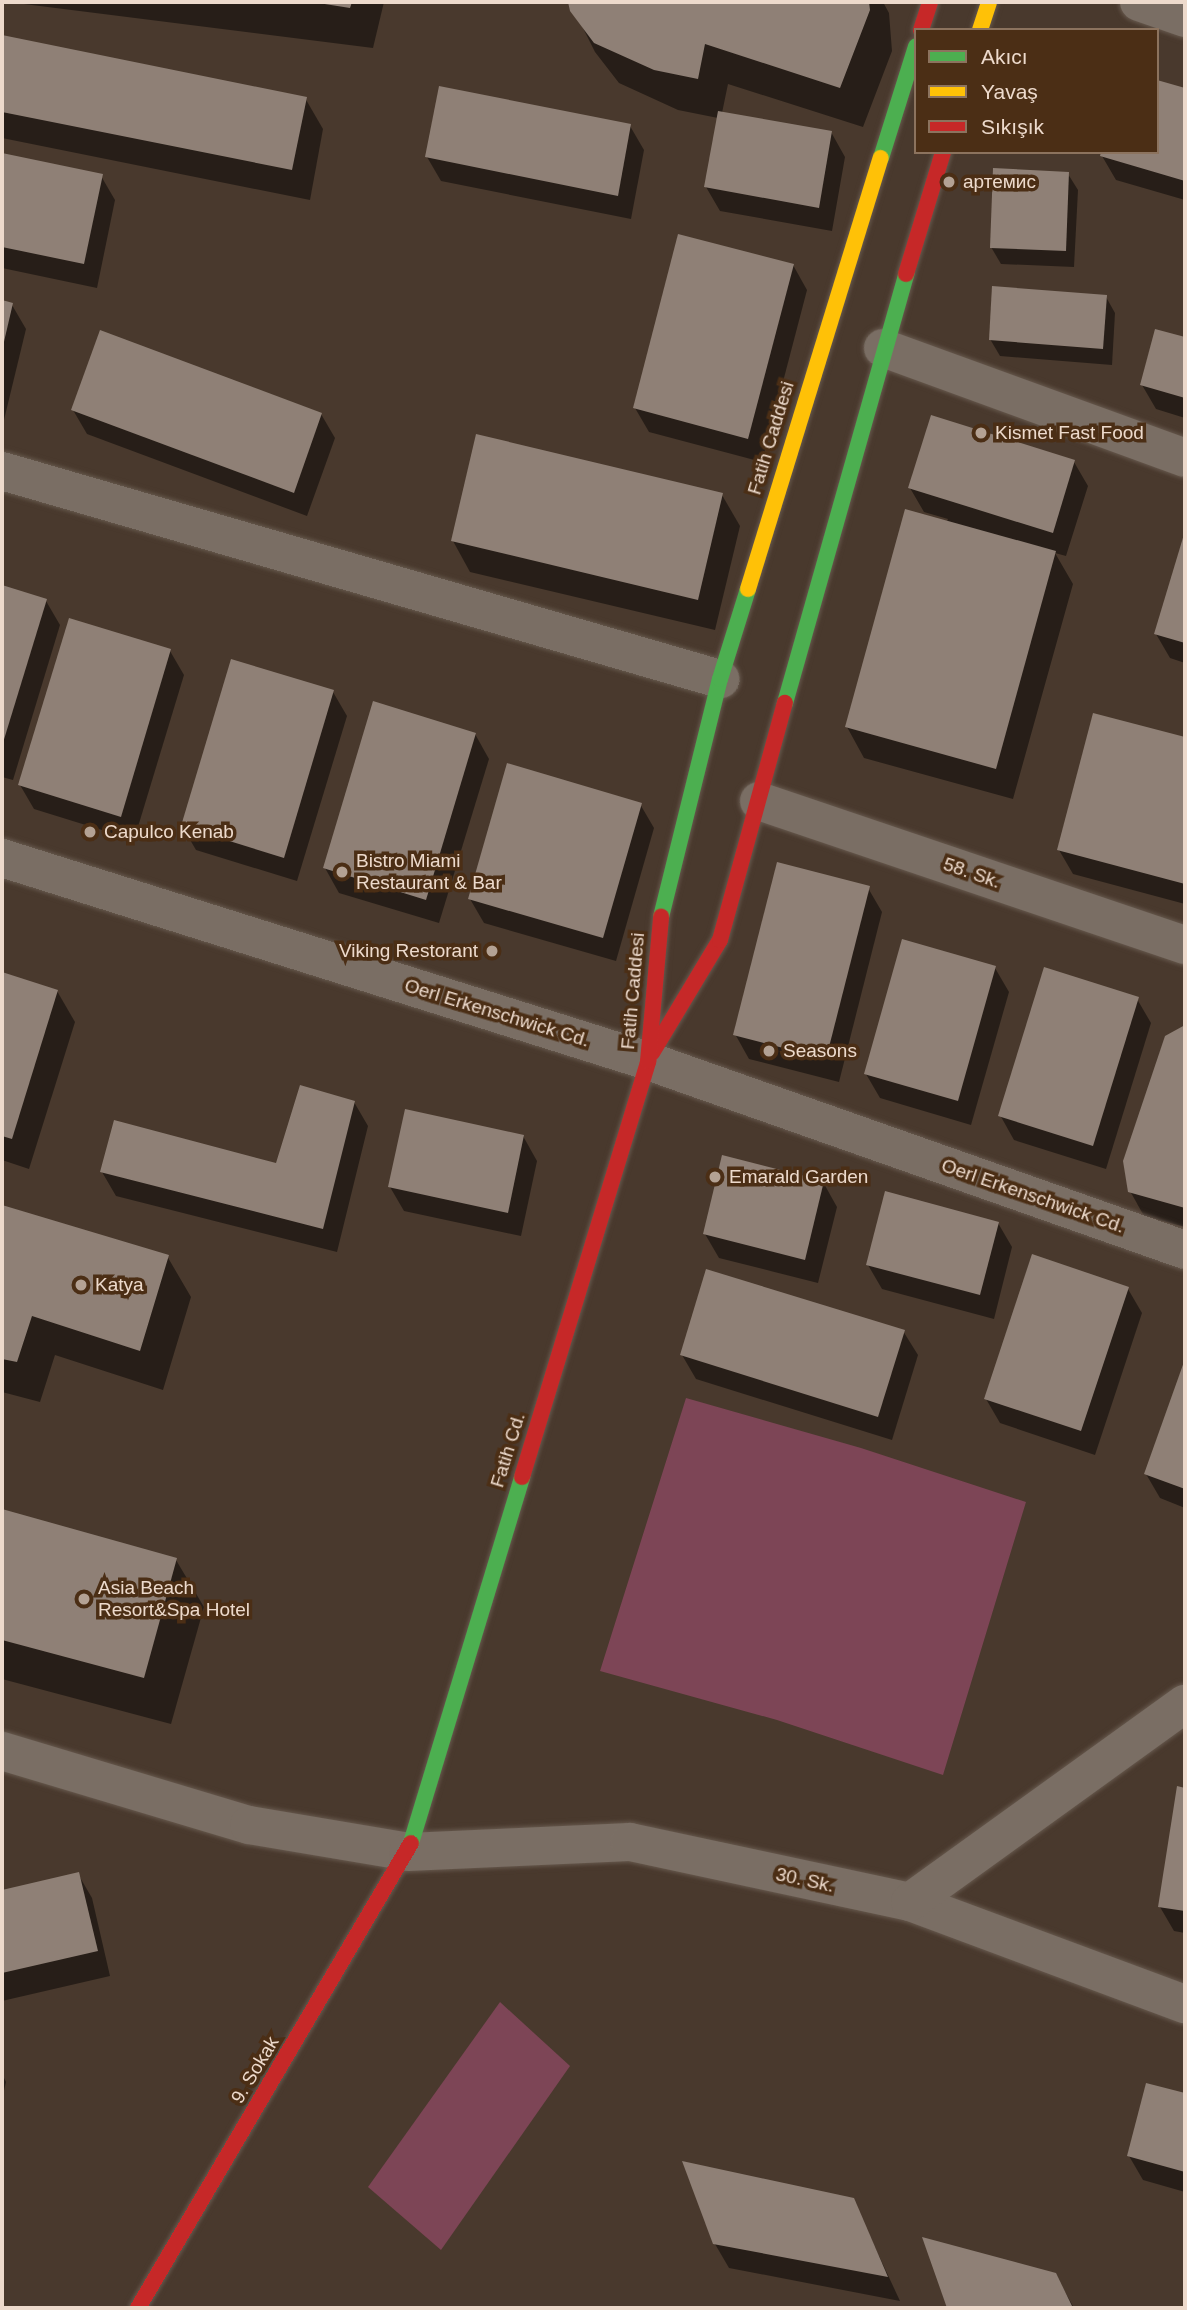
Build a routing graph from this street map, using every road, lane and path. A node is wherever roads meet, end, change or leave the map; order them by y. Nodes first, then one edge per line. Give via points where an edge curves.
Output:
1 (930, 2) edge
2 (989, 2) edge
3 (1139, 2) edge
4 (1185, 18) edge
5 (922, 28) edge
6 (981, 28) edge
7 (914, 52) edge
8 (942, 154) edge
9 (883, 348) junction
10 (1185, 458) edge
11 (2, 471) edge
12 (720, 679) junction
13 (759, 801) junction
14 (2, 859) edge
15 (1185, 945) edge
16 (648, 1061) junction
17 (1185, 1250) edge
18 (1185, 1704) edge
19 (2, 1751) edge
20 (408, 1852) junction
21 (910, 1902) junction
22 (1185, 2004) edge
23 (138, 2308) edge

1 - 5 street
2 - 6 street
3 - 4 street
7 - 12 street, Fatih Caddesi
8 - 9 street, Fatih Caddesi
9 - 10 street
9 - 13 street, Fatih Caddesi
11 - 12 street
12 - 16 street, Fatih Caddesi via 656,939
13 - 15 street, 58. Sk.
13 - 16 street, Fatih Caddesi via 720,940
14 - 16 street, Oerl Erkenschwick Cd.
16 - 17 street, Oerl Erkenschwick Cd.
16 - 20 street, Fatih Cd.
18 - 21 street
19 - 20 street, 30. Sk. via 249,1825
20 - 21 street, 30. Sk. via 630,1842
20 - 23 street, 9. Sokak
21 - 22 street, 30. Sk.

